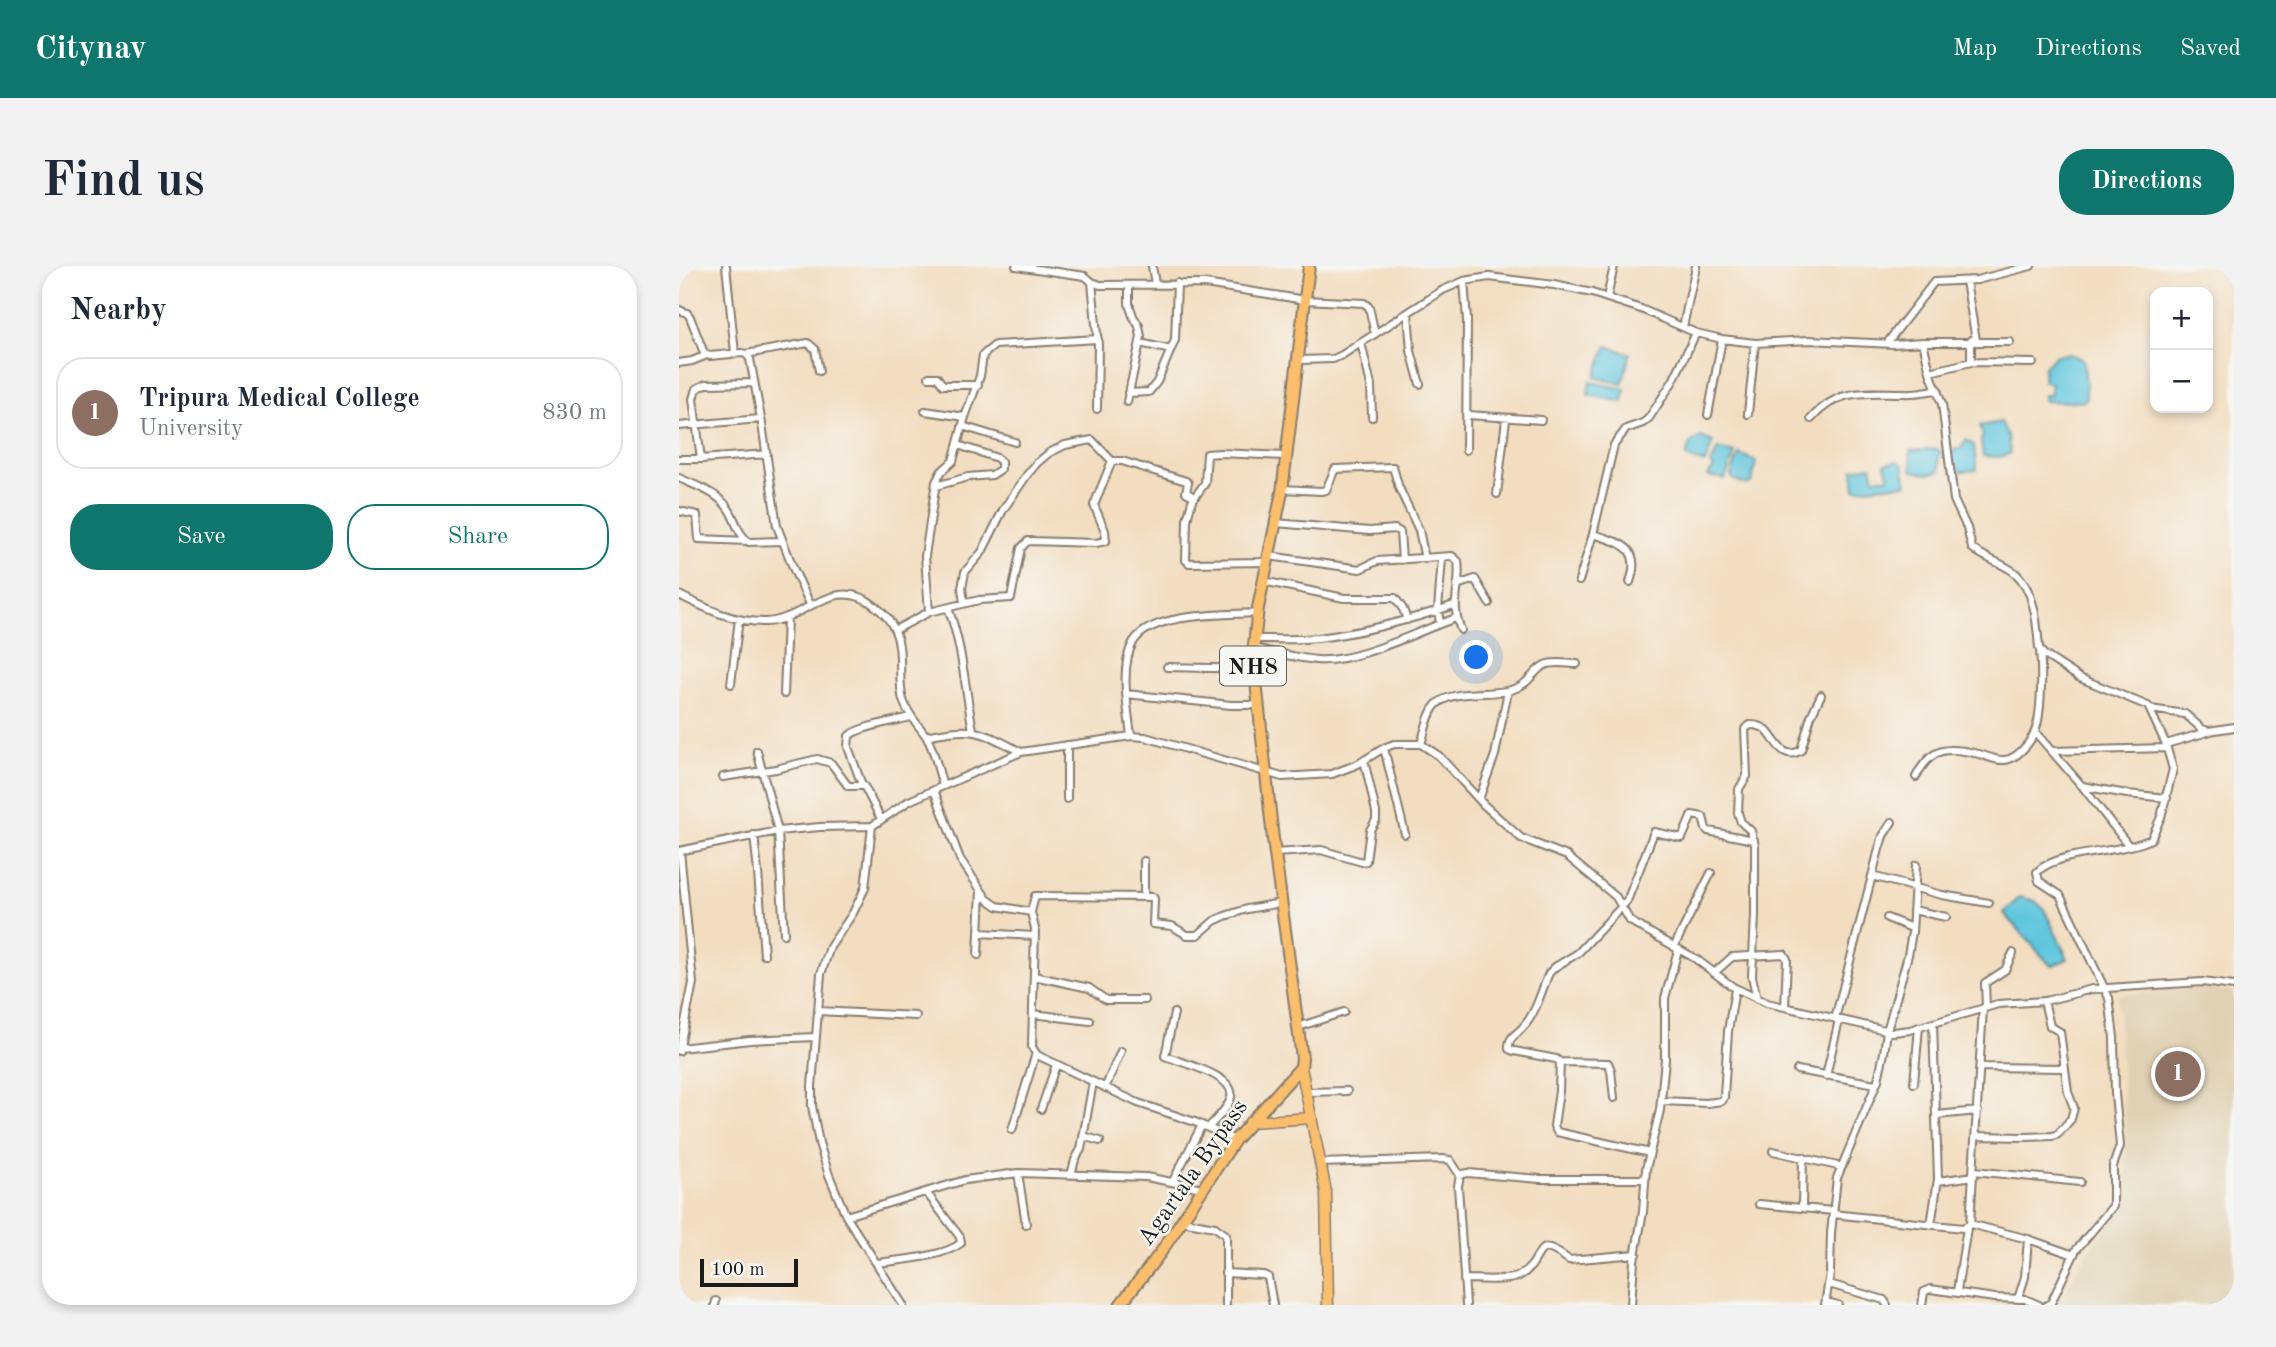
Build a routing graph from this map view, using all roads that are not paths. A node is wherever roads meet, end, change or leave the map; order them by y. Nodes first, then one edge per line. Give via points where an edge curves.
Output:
1 (726, 266) edge
2 (1016, 266) edge
3 (1152, 266) edge
4 (1309, 266) edge
5 (1614, 266) edge
6 (1696, 266) edge
7 (2031, 266) edge
8 (1464, 281) junction
9 (1966, 281) junction
10 (1092, 282) junction
11 (1177, 283) junction
12 (1154, 284) junction
13 (1129, 285) junction
14 (1607, 298) junction
15 (1305, 300) junction
16 (679, 310) edge
17 (1408, 313) junction
18 (1683, 327) junction
19 (1696, 333) junction
20 (1375, 334) junction
21 (1098, 339) junction
22 (1722, 339) junction
23 (1973, 340) junction
24 (2010, 341) dead end
25 (1923, 342) junction
26 (1140, 343) junction
27 (1361, 343) junction
28 (1755, 343) junction
29 (1887, 343) junction
30 (1171, 350) junction
31 (734, 354) junction
32 (746, 354) junction
33 (706, 355) junction
34 (1299, 360) junction
35 (1971, 362) junction
36 (679, 363) edge
37 (2033, 363) dead end
38 (819, 371) dead end
39 (1930, 372) junction
40 (929, 377) dead end
41 (754, 383) junction
42 (1420, 384) dead end
43 (978, 385) junction
44 (1938, 390) junction
45 (1128, 393) junction
46 (1127, 402) dead end
47 (1097, 409) dead end
48 (925, 411) dead end
49 (1748, 414) dead end
50 (1468, 415) junction
51 (1708, 415) dead end
52 (965, 417) junction
53 (1372, 417) dead end
54 (760, 419) junction
55 (1506, 419) junction
56 (1811, 419) dead end
57 (1541, 420) dead end
58 (696, 424) junction
59 (679, 426) edge
60 (963, 426) junction
61 (1015, 442) dead end
62 (958, 445) junction
63 (1466, 450) dead end
64 (767, 454) junction
65 (1286, 456) junction
66 (679, 459) edge
67 (701, 459) junction
68 (1112, 461) junction
69 (679, 478) edge
70 (936, 486) junction
71 (1282, 489) junction
72 (1497, 494) dead end
73 (1194, 497) junction
74 (679, 512) edge
75 (1276, 523) junction
76 (1593, 534) junction
77 (747, 541) junction
78 (782, 541) junction
79 (1442, 558) junction
80 (1268, 559) junction
81 (1425, 559) junction
82 (1402, 560) junction
83 (1263, 581) junction
84 (1579, 581) dead end
85 (1630, 582) dead end
86 (1457, 585) junction
87 (679, 595) edge
88 (964, 603) junction
89 (1489, 603) dead end
90 (810, 604) junction
91 (1454, 605) junction
92 (948, 608) junction
93 (1438, 610) junction
94 (929, 612) junction
95 (1257, 613) junction
96 (787, 618) junction
97 (1456, 618) junction
98 (739, 619) junction
99 (1407, 620) junction
100 (1440, 624) junction
101 (895, 630) junction
102 (1461, 630) dead end
103 (1253, 644) junction
104 (2040, 651) junction
105 (1577, 664) dead end
106 (1167, 667) dead end
107 (1253, 669) junction
108 (731, 684) dead end
109 (1509, 691) junction
110 (784, 694) dead end
111 (1126, 694) junction
112 (1821, 695) dead end
113 (1257, 705) junction
114 (2150, 709) junction
115 (910, 717) junction
116 (2229, 729) edge
117 (973, 730) junction
118 (2213, 731) junction
119 (2035, 732) junction
120 (926, 736) junction
121 (1131, 736) junction
122 (1422, 744) junction
123 (1067, 745) junction
124 (2166, 746) junction
125 (1384, 748) junction
126 (757, 751) dead end
127 (2052, 751) junction
128 (1021, 752) junction
129 (1364, 760) junction
130 (762, 770) junction
131 (1267, 774) junction
132 (723, 776) dead end
133 (1916, 777) dead end
134 (862, 785) junction
135 (943, 786) junction
136 (2082, 786) junction
137 (934, 790) junction
138 (2167, 798) junction
139 (1067, 799) dead end
140 (1479, 799) junction
141 (881, 819) junction
142 (1892, 822) dead end
143 (871, 826) junction
144 (778, 831) junction
145 (1405, 834) dead end
146 (754, 835) junction
147 (1754, 840) junction
148 (2129, 846) junction
149 (680, 851) edge
150 (1275, 853) junction
151 (1144, 861) dead end
152 (1916, 865) dead end
153 (1711, 873) dead end
154 (1871, 876) junction
155 (1915, 888) junction
156 (982, 890) junction
157 (1144, 896) junction
158 (1281, 903) junction
159 (1989, 903) dead end
160 (1621, 906) junction
161 (1913, 910) junction
162 (1031, 912) junction
163 (1946, 917) dead end
164 (1887, 918) dead end
165 (1912, 928) junction
166 (979, 933) junction
167 (784, 934) dead end
168 (1035, 936) junction
169 (1676, 949) junction
170 (2013, 953) dead end
171 (1754, 954) junction
172 (764, 955) dead end
173 (978, 955) dead end
174 (1714, 973) junction
175 (1034, 976) junction
176 (2234, 986) edge
177 (2105, 988) junction
178 (1735, 989) junction
179 (1757, 999) junction
180 (1145, 1000) dead end
181 (2044, 1001) junction
182 (1785, 1007) junction
183 (1984, 1008) junction
184 (818, 1011) junction
185 (1344, 1012) dead end
186 (1174, 1013) dead end
187 (1033, 1014) junction
188 (916, 1016) dead end
189 (1837, 1019) junction
190 (1090, 1021) dead end
191 (1933, 1023) junction
192 (1298, 1027) junction
193 (1919, 1027) junction
194 (1887, 1031) junction
195 (815, 1037) junction
196 (679, 1049) edge
197 (1121, 1051) dead end
198 (1036, 1053) junction
199 (1560, 1062) junction
200 (1056, 1065) junction
201 (1980, 1067) junction
202 (1301, 1068) junction
203 (2064, 1068) junction
204 (1797, 1070) dead end
205 (1826, 1076) junction
206 (1093, 1082) junction
207 (1914, 1083) dead end
208 (1876, 1084) junction
209 (1105, 1088) junction
210 (1347, 1091) dead end
211 (1306, 1092) junction
212 (1614, 1098) dead end
213 (1661, 1101) junction
214 (1041, 1109) dead end
215 (1978, 1111) junction
216 (1937, 1115) junction
217 (1313, 1118) junction
218 (1250, 1122) junction
219 (1205, 1126) junction
220 (1012, 1130) dead end
221 (1083, 1136) junction
222 (1977, 1136) junction
223 (1100, 1140) dead end
224 (1235, 1140) junction
225 (1773, 1151) dead end
226 (1650, 1153) junction
227 (1803, 1157) junction
228 (1321, 1163) junction
229 (1842, 1167) junction
230 (1018, 1173) junction
231 (1974, 1174) junction
232 (1071, 1175) junction
233 (1460, 1175) junction
234 (1645, 1179) junction
235 (1173, 1181) junction
236 (1938, 1181) junction
237 (2080, 1182) dead end
238 (1202, 1188) junction
239 (926, 1192) junction
240 (1759, 1204) dead end
241 (1802, 1208) junction
242 (1833, 1213) junction
243 (846, 1216) junction
244 (1181, 1221) junction
245 (1026, 1224) dead end
246 (1931, 1225) junction
247 (1968, 1226) junction
248 (2028, 1240) junction
249 (1636, 1254) junction
250 (2074, 1255) junction
251 (878, 1264) junction
252 (1225, 1273) junction
253 (1464, 1279) junction
254 (1829, 1284) junction
255 (1957, 1291) junction
256 (2018, 1298) junction
257 (1825, 1304) edge
258 (903, 1305) edge
259 (1120, 1305) edge
260 (1226, 1305) edge
261 (1273, 1305) edge
262 (1328, 1305) edge
263 (1466, 1305) edge
264 (1631, 1305) edge
265 (1838, 1305) edge
266 (1887, 1305) edge
267 (1922, 1305) edge
268 (2039, 1305) edge
269 (2047, 1305) edge

1 - 31 street
2 - 10 street via 1085,276
3 - 12 street
4 - 15 highway, NH8
5 - 14 street
6 - 18 street
7 - 9 street
8 - 14 street via 1502,277
8 - 17 street
8 - 50 street
9 - 23 street
9 - 29 street via 1929,286
10 - 13 street
10 - 21 street
11 - 12 street
11 - 15 street
11 - 30 street
12 - 13 street
13 - 26 street via 1129,304 1139,326
14 - 18 street
15 - 20 street via 1367,304
15 - 34 highway, NH8
16 - 33 street via 690,317
17 - 20 street
17 - 42 street
18 - 19 street
19 - 22 street
19 - 76 street via 1656,408 1643,423 1626,429 1614,445
20 - 27 street
21 - 43 street via 995,345 983,355
21 - 47 street
22 - 28 street
22 - 51 street
23 - 24 street
23 - 25 street
23 - 35 street
25 - 29 street
25 - 39 street
26 - 30 street
26 - 45 street
27 - 34 street via 1333,359
27 - 53 street via 1371,385
28 - 29 street
28 - 49 street
30 - 45 street via 1152,390
31 - 32 street
31 - 33 street
32 - 38 street via 808,343 815,349
32 - 41 street
33 - 36 street
34 - 65 highway, NH8
35 - 37 street
35 - 39 street
39 - 44 street
40 - 43 street via 937,377 943,385
41 - 54 street
41 - 58 street via 706,384 696,389
43 - 52 street
44 - 56 street via 1872,391 1841,397 1822,406
44 - 104 street via 1955,500 1970,544 2015,573 2025,585
45 - 46 street
48 - 52 street
50 - 55 street
50 - 63 street
52 - 60 street
54 - 58 street
54 - 64 street
55 - 57 street
55 - 72 street
58 - 59 street
58 - 67 street
60 - 61 street
60 - 62 street
62 - 70 street via 954,461 938,477
62 - 70 street via 997,458 1002,469
64 - 67 street
64 - 78 street
65 - 71 highway, NH8
65 - 73 street via 1207,454 1205,483
66 - 67 street
68 - 73 street via 1186,481 1186,492
68 - 88 street via 1092,440 1065,445 1037,463 965,572
68 - 88 street via 1094,505 1106,541 1028,541 1021,548 1011,598
69 - 77 street via 719,498
70 - 94 street via 925,556
71 - 75 highway, NH8
71 - 81 street via 1321,491 1340,468 1393,467 1419,530
73 - 80 street via 1186,531 1187,562
74 - 77 street via 697,515 701,540
75 - 80 highway, NH8
75 - 82 street via 1395,529 1400,532
76 - 84 street
76 - 85 street via 1620,543 1630,552 1635,569
77 - 78 street
78 - 90 street
79 - 81 street
79 - 86 street via 1452,556 1458,561
79 - 93 street
80 - 82 street via 1360,569 1377,561
80 - 83 highway, NH8
81 - 82 street
83 - 95 highway, NH8
83 - 99 street via 1344,598 1395,598
86 - 89 street via 1475,579
86 - 91 street
87 - 98 street via 717,614
88 - 92 street
90 - 96 street
90 - 101 street via 831,596 862,598 885,615
91 - 93 street
91 - 97 street
92 - 94 street
92 - 117 street via 957,633
93 - 99 street
93 - 100 street
94 - 101 street
95 - 103 highway, NH8
95 - 111 street via 1166,621 1142,632 1130,652
96 - 98 street via 766,622
96 - 110 street
97 - 100 street
97 - 102 street
98 - 108 street
99 - 103 street via 1356,632
100 - 103 street via 1338,659 1318,660
101 - 115 street via 901,686
103 - 107 highway, NH8
104 - 114 street via 2080,678 2143,702
104 - 119 street
105 - 109 street via 1542,666 1524,685
106 - 107 street
107 - 113 highway, NH8
109 - 122 street via 1443,700 1433,710
109 - 140 street via 1495,755
111 - 113 street
111 - 121 street
112 - 147 street via 1798,753 1780,749 1766,729 1750,724 1745,729 1747,776 1739,789 1738,813
113 - 131 highway, NH8
114 - 118 street via 2185,714 2202,729
114 - 124 street
115 - 120 street
115 - 134 street via 857,729 849,736 848,747
116 - 118 street
117 - 120 street
117 - 128 street
118 - 124 street
119 - 127 street
119 - 133 street via 2008,760 1941,751 1924,761
120 - 135 street
121 - 123 street
121 - 131 street
122 - 125 street
122 - 140 street
123 - 128 street
123 - 139 street
124 - 127 street
124 - 138 street via 2173,769
125 - 129 street
125 - 145 street
126 - 130 street
127 - 136 street
128 - 135 street
129 - 131 street via 1321,776
129 - 150 street via 1376,812 1366,861 1321,850
130 - 132 street
130 - 134 street via 817,759 831,763 848,786
130 - 144 street
131 - 150 highway, NH8
134 - 141 street
135 - 137 street
136 - 138 street
136 - 148 street
137 - 141 street
137 - 156 street via 960,859
138 - 148 street via 2155,834
140 - 160 street via 1521,838 1574,861 1612,892
141 - 143 street
142 - 154 street
143 - 144 street
143 - 184 street via 865,888 830,947 821,974
144 - 146 street
144 - 167 street
146 - 149 street
146 - 172 street
147 - 160 street via 1708,831 1698,815 1689,819 1682,838 1654,832 1630,895
147 - 171 street
148 - 177 street via 2069,858 2037,872 2039,881 2060,895
149 - 196 street via 694,983
150 - 158 highway, NH8
151 - 157 street
152 - 155 street
153 - 169 street
154 - 155 street
154 - 189 street
155 - 159 street
155 - 161 street
156 - 162 street via 997,906
156 - 166 street
157 - 158 street via 1154,899 1153,924 1177,927 1192,936 1235,912
157 - 162 street via 1035,896
158 - 192 highway, NH8
160 - 169 street via 1630,921
160 - 199 street via 1579,953 1549,973 1524,1026 1508,1043 1514,1051
161 - 163 street
161 - 165 street
162 - 168 street
164 - 165 street
165 - 194 street
166 - 168 street
166 - 173 street
168 - 175 street
169 - 174 street
169 - 213 street via 1665,998
170 - 183 street via 2005,970 1985,983
171 - 174 street via 1732,957
171 - 179 street
171 - 182 street via 1786,956
174 - 178 street
175 - 180 street via 1089,988 1106,1000
175 - 187 street
176 - 177 street via 2202,982
177 - 181 street
177 - 250 street via 2114,1037 2120,1146 2113,1166 2113,1206
178 - 179 street
178 - 213 street via 1724,1097 1717,1104
179 - 182 street
181 - 183 street
181 - 203 street via 2050,1026 2060,1032
182 - 189 street
183 - 191 street
183 - 201 street
184 - 188 street
184 - 195 street
185 - 192 street
186 - 219 street via 1165,1056 1221,1078 1231,1088 1229,1102
187 - 190 street
187 - 198 street
189 - 194 street
189 - 205 street
191 - 193 street
191 - 216 street
192 - 202 highway, NH8
193 - 194 street
193 - 207 street
194 - 208 street
195 - 196 street
195 - 243 street via 815,1123
197 - 209 street
198 - 200 street
198 - 220 street
199 - 212 street via 1608,1063
199 - 226 street via 1557,1132
200 - 206 street
200 - 214 street
201 - 203 street
201 - 215 street
202 - 211 main road
202 - 218 highway, Agartala Bypass
203 - 222 street via 2075,1112 2058,1134
204 - 205 street
205 - 208 street
206 - 209 street
206 - 221 street
208 - 229 street
209 - 219 street
210 - 211 street
211 - 217 main road
213 - 226 street
215 - 216 street
215 - 222 street
216 - 236 street
217 - 218 main road
217 - 228 main road
218 - 224 highway, Agartala Bypass
219 - 224 street
219 - 235 street
221 - 223 street
221 - 232 street
222 - 231 street
224 - 238 highway, Agartala Bypass
225 - 227 street
226 - 234 street
227 - 229 street
227 - 241 street
228 - 233 street via 1443,1159 1450,1160
228 - 262 main road via 1326,1192
229 - 242 street
230 - 232 street
230 - 239 street via 965,1180
230 - 245 street
231 - 236 street
231 - 237 street
231 - 247 street
232 - 235 street
233 - 234 street
233 - 253 street
234 - 249 street
235 - 238 street
236 - 246 street
238 - 244 highway, Agartala Bypass
239 - 243 street
239 - 251 street via 960,1237 960,1245
240 - 241 street
241 - 242 street
242 - 246 street
242 - 254 street
243 - 251 street
244 - 252 street via 1215,1227 1226,1235
244 - 259 highway, Agartala Bypass
246 - 247 street
247 - 248 street
247 - 255 street
248 - 250 street
248 - 256 street
249 - 253 street via 1569,1259 1547,1247 1516,1278
249 - 264 street
250 - 269 street
251 - 258 street
252 - 260 street
252 - 261 street via 1269,1277
253 - 263 street
254 - 257 street
254 - 266 street via 1884,1300
255 - 256 street
255 - 267 street via 1927,1290
256 - 268 street
257 - 265 street

